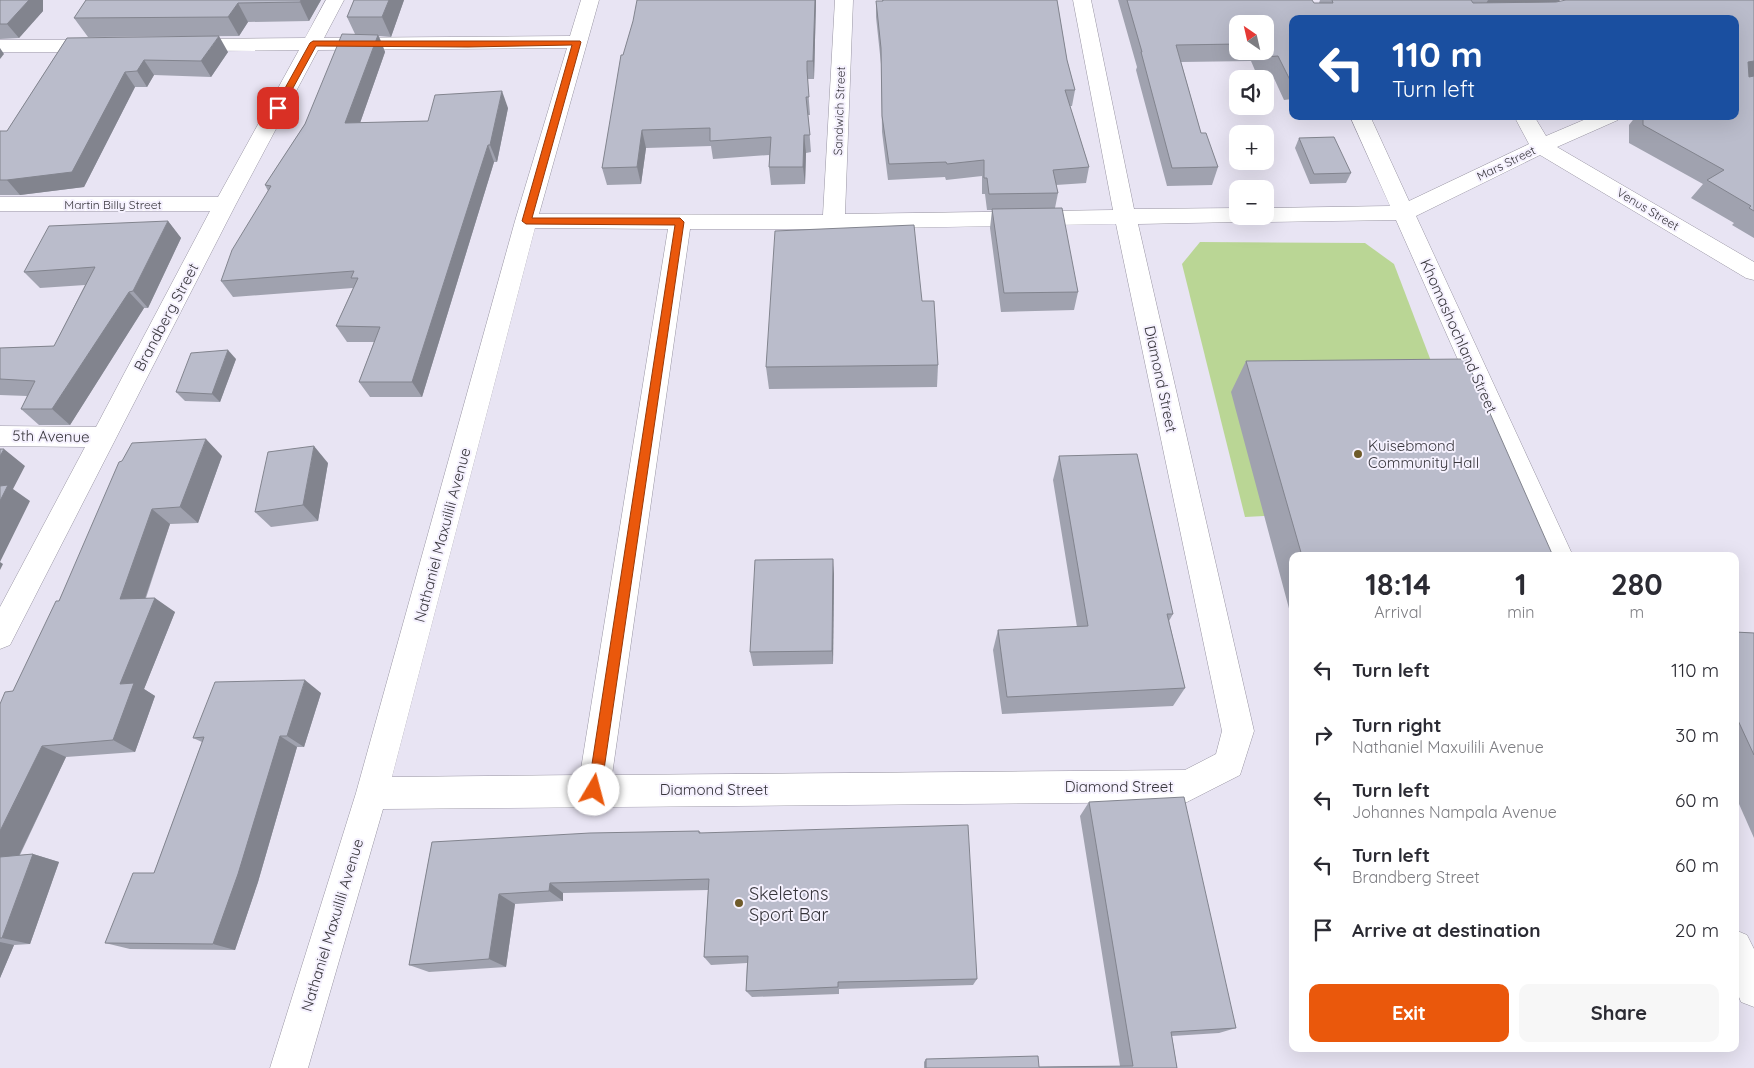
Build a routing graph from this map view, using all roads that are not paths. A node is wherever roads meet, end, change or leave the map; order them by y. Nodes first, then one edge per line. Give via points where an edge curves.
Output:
1 (335, 0) edge
2 (590, 0) edge
3 (844, 0) edge
4 (1082, 0) edge
5 (577, 42) junction
6 (313, 43) junction
7 (166, 45) edge
8 (0, 46) edge
9 (118, 46) edge
10 (1362, 120) edge
11 (1526, 120) edge
12 (1602, 120) edge
13 (1541, 146) junction
14 (0, 204) edge
15 (225, 204) junction
16 (1403, 213) junction
17 (1229, 215) edge
18 (1274, 215) edge
19 (1125, 217) junction
20 (526, 221) junction
21 (680, 222) junction
22 (834, 222) junction
23 (1754, 272) edge
24 (0, 436) edge
25 (103, 437) junction
26 (1557, 552) edge
27 (0, 636) edge
28 (594, 790) junction
29 (372, 793) junction
30 (1739, 956) edge
31 (1754, 989) edge
32 (289, 1068) edge

1 - 6 street, Brandberg Street
2 - 5 street, Nathaniel Maxuilili Avenue
3 - 22 street, Sandwich Street
4 - 19 street, Diamond Street
5 - 6 street
5 - 20 street, Nathaniel Maxuilili Avenue
6 - 7 street
6 - 15 street, Brandberg Street
8 - 9 street
10 - 16 street, Khomashochland Street
11 - 13 street
12 - 13 street, Mars Street
13 - 16 street, Mars Street
13 - 23 street, Venus Street
14 - 15 street, Martin Billy Street
15 - 25 street, Brandberg Street
16 - 18 street
16 - 26 street, Khomashochland Street
17 - 19 street
19 - 22 street
19 - 28 street, Diamond Street via 1238,731 1229,764 1187,786
20 - 21 street
20 - 29 street, Nathaniel Maxuilili Avenue
21 - 22 street
21 - 28 street
24 - 25 street, 5th Avenue
25 - 27 street, Brandberg Street
28 - 29 street, Diamond Street
29 - 32 street, Nathaniel Maxuilili Avenue
30 - 31 street

